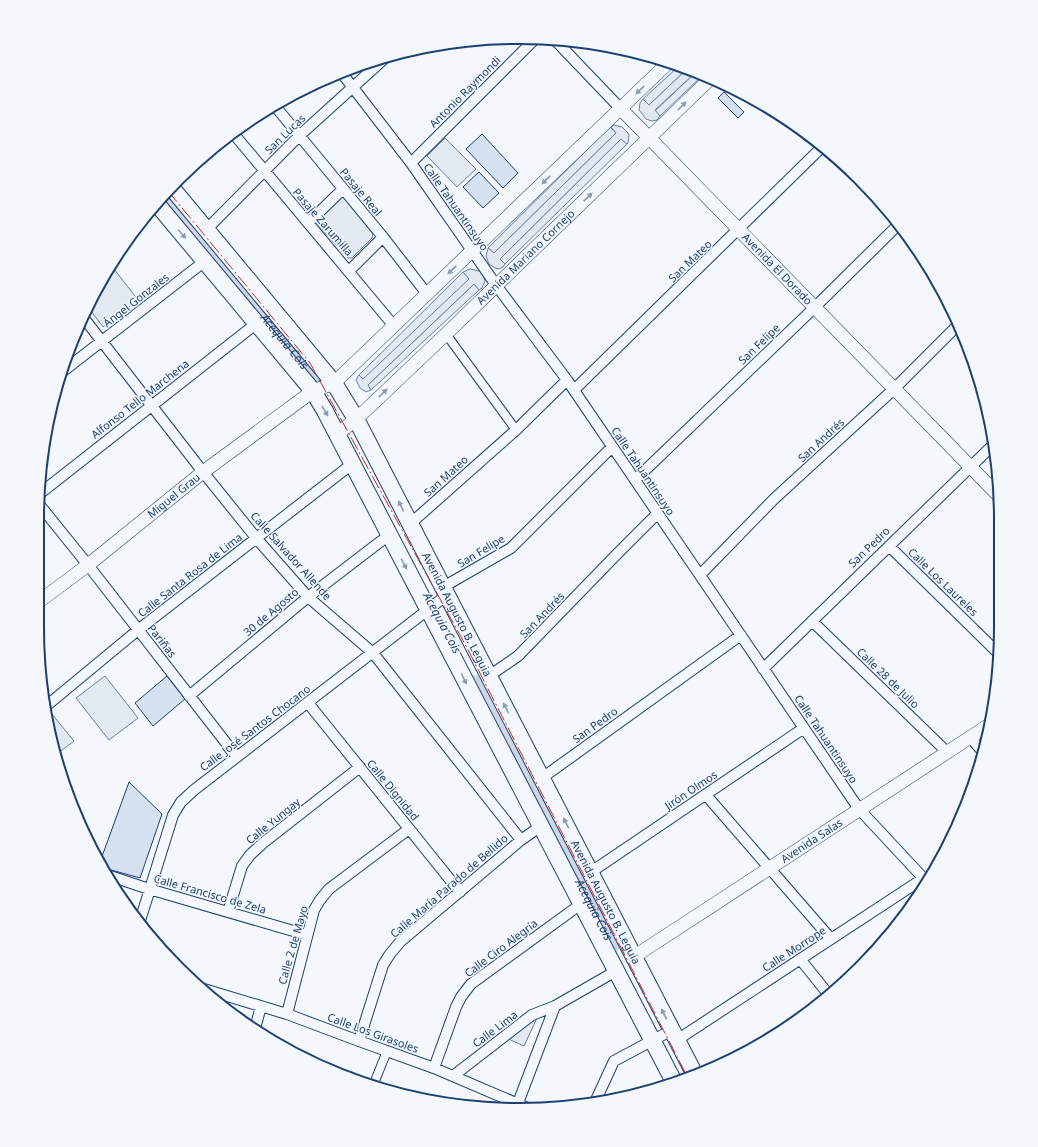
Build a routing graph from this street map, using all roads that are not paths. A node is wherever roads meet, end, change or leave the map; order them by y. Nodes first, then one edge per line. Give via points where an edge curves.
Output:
1 (530, 44) edge
2 (561, 46) edge
3 (376, 66) edge
4 (664, 67) edge
5 (345, 77) edge
6 (706, 83) edge
7 (353, 87) junction
8 (620, 108) junction
9 (278, 110) edge
10 (299, 136) junction
11 (236, 138) edge
12 (649, 139) junction
13 (818, 151) edge
14 (411, 163) junction
15 (264, 172) junction
16 (342, 189) junction
17 (175, 192) edge
18 (160, 208) edge
19 (308, 223) junction
20 (895, 228) edge
21 (206, 230) junction
22 (738, 230) junction
23 (383, 237) junction
24 (472, 251) junction
25 (205, 261) junction
26 (349, 271) junction
27 (496, 285) junction
28 (427, 294) junction
29 (814, 308) junction
30 (87, 322) edge
31 (257, 322) junction
32 (394, 326) junction
33 (954, 329) edge
34 (446, 334) junction
35 (102, 341) junction
36 (69, 367) edge
37 (567, 380) junction
38 (333, 384) junction
39 (894, 389) junction
40 (313, 390) junction
41 (574, 390) junction
42 (151, 404) junction
43 (355, 420) junction
44 (516, 430) junction
45 (338, 434) junction
46 (612, 447) junction
47 (989, 449) edge
48 (352, 464) junction
49 (969, 466) junction
50 (203, 472) junction
51 (635, 480) junction
52 (45, 488) edge
53 (993, 490) edge
54 (44, 511) edge
55 (657, 514) junction
56 (410, 524) junction
57 (389, 535) junction
58 (257, 539) junction
59 (888, 546) junction
60 (88, 565) junction
61 (700, 575) junction
62 (446, 593) junction
63 (308, 597) junction
64 (44, 598) edge
65 (428, 609) junction
66 (812, 621) junction
67 (138, 630) junction
68 (741, 635) junction
69 (993, 648) edge
70 (373, 653) junction
71 (763, 669) junction
72 (489, 676) junction
73 (190, 696) junction
74 (50, 703) edge
75 (308, 703) junction
76 (804, 728) junction
77 (983, 729) edge
78 (970, 737) junction
79 (979, 748) edge
80 (947, 752) junction
81 (237, 757) junction
82 (360, 767) junction
83 (542, 778) junction
84 (706, 794) junction
85 (859, 809) junction
86 (541, 826) junction
87 (409, 829) junction
88 (521, 840) junction
89 (770, 868) junction
90 (591, 872) junction
91 (114, 876) edge
92 (923, 878) edge
93 (919, 884) edge
94 (149, 889) junction
95 (460, 892) junction
96 (581, 904) junction
97 (228, 912) junction
98 (141, 916) edge
99 (307, 935) junction
100 (831, 939) junction
101 (635, 956) junction
102 (800, 959) junction
103 (616, 971) junction
104 (825, 991) edge
105 (215, 992) edge
106 (261, 1006) junction
107 (555, 1006) junction
108 (287, 1014) junction
109 (256, 1024) edge
110 (674, 1034) junction
111 (359, 1041) junction
112 (653, 1041) junction
113 (387, 1051) junction
114 (434, 1068) junction
115 (693, 1070) edge
116 (453, 1076) junction
117 (672, 1078) edge
118 (375, 1081) edge
119 (598, 1096) edge
120 (518, 1103) joint

1 - 14 street, Antonio Raymondi
2 - 8 street, Avenida El Dorado
3 - 7 street, San Lucas
4 -> 8 street
5 - 7 street, Calle Tahuantinsuyo
12 -> 6 street, Avenida Mariano Cornejo
7 - 10 street, San Lucas
7 - 14 street, Calle Tahuantinsuyo
8 - 12 street, Avenida El Dorado
8 -> 24 street
9 - 10 street, Pasaje Real
10 - 15 street, San Lucas
10 - 16 street, Pasaje Real
11 - 15 street, Pasaje Zarumilla
12 - 22 street, Avenida El Dorado
27 -> 12 street, Avenida Mariano Cornejo
13 - 22 street, San Mateo
14 - 24 street, Calle Tahuantinsuyo
15 - 19 street, Pasaje Zarumilla
15 - 21 street, San Lucas
16 - 19 street
16 - 23 street, Pasaje Real
17 - 21 main road, Avenida Augusto B. Leguia
18 -> 25 main road, Avenida Augusto B. Leguia
19 - 26 street, Pasaje Zarumilla
20 - 29 street, San Felipe
21 - 38 main road, Avenida Augusto B. Leguia
22 - 29 street, Avenida El Dorado
22 - 41 street, San Mateo
23 - 26 street
23 - 28 street, Pasaje Real
24 - 27 street, Calle Tahuantinsuyo
24 -> 28 street
25 - 31 main road, Avenida Augusto B. Leguia
25 - 35 street, Ángel Gonzales
26 - 32 street, Pasaje Zarumilla
27 - 34 street, Avenida Mariano Cornejo
27 - 37 street, Calle Tahuantinsuyo
28 - 32 street
29 - 39 street, Avenida El Dorado
29 - 51 street, San Felipe
30 - 35 street, Calle Salvador Allende
31 - 40 main road, Avenida Augusto B. Leguia
31 - 42 street, Alfonso Tello Marchena
32 - 38 street
33 - 39 street, San Andrés
43 -> 34 street, Avenida Mariano Cornejo
34 - 44 street
35 - 36 street, Ángel Gonzales
35 - 42 street, Calle Salvador Allende
37 - 41 street, Calle Tahuantinsuyo
37 - 44 street, San Mateo
38 - 40 street
38 - 43 main road, Avenida Augusto B. Leguia
39 - 49 street, Avenida El Dorado
39 - 61 street, San Andrés via 774,499
40 -> 45 main road, Avenida Augusto B. Leguia
40 - 50 street, Miguel Grau
41 - 46 street, Calle Tahuantinsuyo
42 - 50 street, Calle Salvador Allende
42 - 52 street, Alfonso Tello Marchena
43 - 45 street, Avenida Mariano Cornejo
56 -> 43 main road, Avenida Augusto B. Leguia
44 - 56 street, San Mateo
45 - 48 main road, Avenida Augusto B. Leguia
46 - 51 street, Calle Tahuantinsuyo
46 - 62 street, San Felipe via 511,548
47 - 49 street, San Pedro
48 - 57 main road, Avenida Augusto B. Leguia
48 - 58 street, Calle Santa Rosa de Lima
49 - 53 street, Avenida El Dorado
49 - 59 street, San Pedro
50 - 58 street, Calle Salvador Allende
50 - 60 street, Miguel Grau
51 - 55 street, Calle Tahuantinsuyo
54 - 60 street, Pariñas
55 - 61 street, Calle Tahuantinsuyo
55 - 72 street, San Andrés via 518,656
56 - 62 main road, Avenida Augusto B. Leguia
57 - 63 street, 30 de Agosto
57 -> 65 main road, Avenida Augusto B. Leguia
58 - 63 street, Calle Salvador Allende
58 - 67 street, Calle Santa Rosa de Lima
59 - 66 street, San Pedro
59 - 69 street, Calle Los Laureles
60 - 64 street, Miguel Grau
60 - 67 street, Pariñas
61 - 68 street, Calle Tahuantinsuyo
62 - 65 street, Calle José Santos Chocano
62 - 72 main road, Avenida Augusto B. Leguia
63 - 70 street, Calle Salvador Allende
63 - 73 street, 30 de Agosto
65 - 70 street, Calle José Santos Chocano
65 -> 86 main road, Avenida Augusto B. Leguia
66 - 71 street, San Pedro
66 - 80 street, Calle 28 de Julio
67 - 73 street, Pariñas
67 - 74 street, Calle Santa Rosa de Lima
68 - 71 street, Calle Tahuantinsuyo
68 - 83 street, San Pedro
70 - 75 street, Calle José Santos Chocano
70 - 88 street, Calle Salvador Allende
71 - 76 street, Calle Tahuantinsuyo
83 -> 72 main road, Avenida Augusto B. Leguia
73 - 81 street, Pariñas
75 - 81 street, Calle José Santos Chocano
75 - 82 street, Calle Dignidad
76 - 84 street, Jirón Olmos
76 - 85 street, Calle Tahuantinsuyo
77 - 78 street, Avenida Salas
78 - 79 street
78 - 80 street, Avenida Salas
80 - 85 street, Avenida Salas
81 - 94 street, Calle José Santos Chocano via 180,802 173,815
82 - 87 street, Calle Dignidad
82 - 97 street, Calle Yungay via 250,855 242,866
90 -> 83 main road, Avenida Augusto B. Leguia
84 - 89 street
84 - 90 street, Jirón Olmos
85 - 89 street, Avenida Salas
85 - 92 street, Calle Tahuantinsuyo
86 - 88 street, Calle María Parado de Bellido
86 - 96 main road, Avenida Augusto B. Leguia
87 - 95 street, Calle Dignidad
87 - 99 street, Calle 2 de Mayo via 330,889 314,910
88 - 95 street, Calle María Parado de Bellido
89 - 100 street
89 - 101 street, Avenida Salas
90 - 101 main road, Avenida Augusto B. Leguia
91 - 94 street, Calle Francisco de Zela
93 - 100 street, Calle Morrope
94 - 97 street, Calle Francisco de Zela
94 - 98 street, Calle José Santos Chocano
95 - 111 street, Calle María Parado de Bellido via 400,942 390,954 383,965
96 - 103 main road, Avenida Augusto B. Leguia
96 - 114 street, Calle Ciro Alegría via 471,984 456,1007
97 - 99 street, Calle Francisco de Zela
99 - 108 street, Calle 2 de Mayo
100 - 102 street, Calle Morrope
110 -> 101 main road, Avenida Augusto B. Leguia
102 - 104 street
102 - 110 street, Calle Morrope
103 - 107 street, Calle Lima
103 - 112 main road, Avenida Augusto B. Leguia
105 - 106 street, Calle Los Girasoles
106 - 108 street, Calle Los Girasoles
106 - 109 street
107 - 116 street, Calle Lima via 532,1015
107 - 120 street
108 - 111 street, Calle Los Girasoles
110 - 112 street, Calle Morrope
110 - 115 main road, Avenida Augusto B. Leguia
111 - 113 street, Calle Los Girasoles
112 - 117 main road, Avenida Augusto B. Leguia
112 - 119 street, Calle Morrope via 614,1061
113 - 114 street, Calle Los Girasoles
113 - 118 street
114 - 116 street, Calle Los Girasoles
116 - 120 street, Calle Los Girasoles

